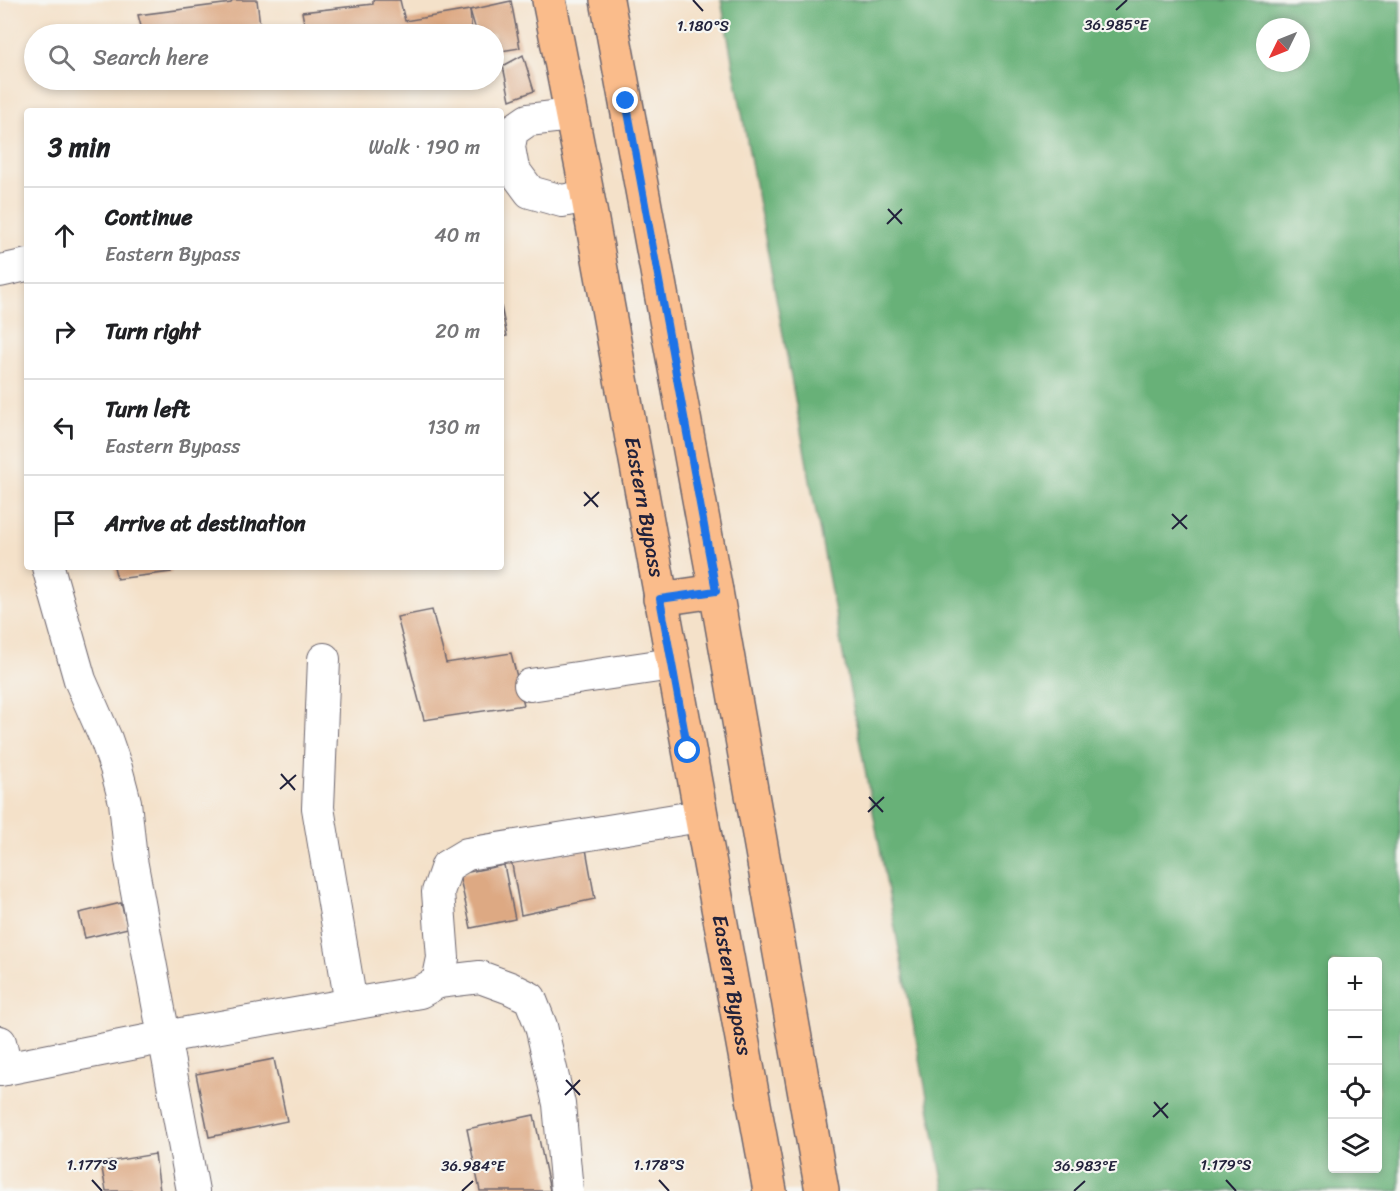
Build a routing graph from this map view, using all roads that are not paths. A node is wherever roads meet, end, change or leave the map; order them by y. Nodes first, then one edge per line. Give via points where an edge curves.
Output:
1 (549, 0) edge
2 (607, 0) edge
3 (571, 115) junction
4 (587, 196) junction
5 (24, 266) edge
6 (0, 271) edge
7 (49, 570) edge
8 (716, 591) junction
9 (660, 599) junction
10 (324, 659) dead end
11 (672, 664) junction
12 (530, 685) dead end
13 (700, 816) junction
14 (438, 982) junction
15 (351, 1004) junction
16 (164, 1038) junction
17 (2, 1060) edge
18 (193, 1191) edge
19 (567, 1191) edge
20 (770, 1191) edge
21 (822, 1191) edge

1 - 3 main road, Eastern Bypass
2 - 8 main road
3 - 4 main road, Eastern Bypass
3 - 4 street via 528,120 512,130 508,147 513,169 530,192 562,201
4 - 9 main road, Eastern Bypass
5 - 6 street
7 - 16 street via 80,680 117,768
8 - 9 main road
8 - 21 main road
9 - 11 main road, Eastern Bypass
10 - 15 street via 318,808
11 - 12 street
11 - 13 main road, Eastern Bypass
13 - 14 street via 467,854 447,866 438,892 443,958
13 - 20 main road, Eastern Bypass
14 - 15 street via 420,992
14 - 19 street via 480,977 530,998 541,1026 559,1104
15 - 16 street
16 - 17 street
16 - 18 street

